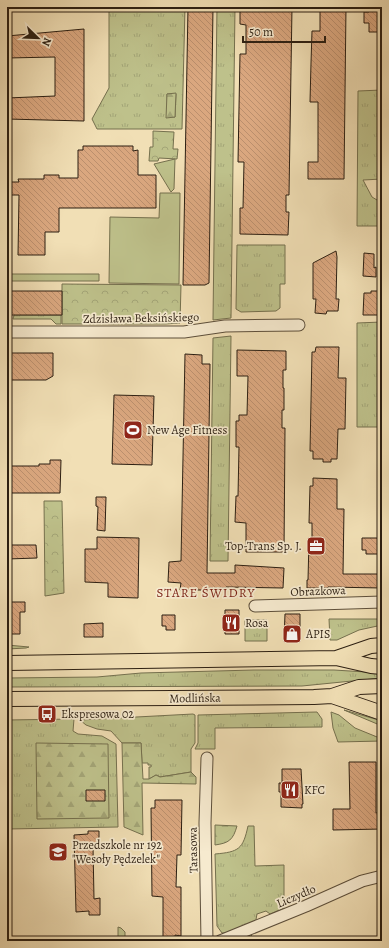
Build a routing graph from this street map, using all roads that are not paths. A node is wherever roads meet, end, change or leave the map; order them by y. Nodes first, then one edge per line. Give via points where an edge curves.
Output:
1 (299, 325) dead end
2 (7, 332) edge
3 (382, 602) edge
4 (255, 606) dead end
5 (382, 645) edge
6 (336, 658) junction
7 (7, 663) edge
8 (382, 667) edge
9 (382, 686) edge
10 (332, 696) junction
11 (7, 699) edge
12 (382, 713) edge
13 (207, 758) dead end
14 (382, 876) edge
15 (207, 941) edge
16 (220, 941) edge

1 - 2 street, Zdzisława Beksińskiego via 225,326 184,332
3 - 4 street, Obrazkowa
5 - 6 main road via 370,646
6 - 7 main road
6 - 8 main road
9 - 10 main road, Modlińska via 359,687
10 - 11 main road, Modlińska
10 - 12 main road
13 - 15 street, Tarasowa
14 - 16 street, Liczydło via 362,881

